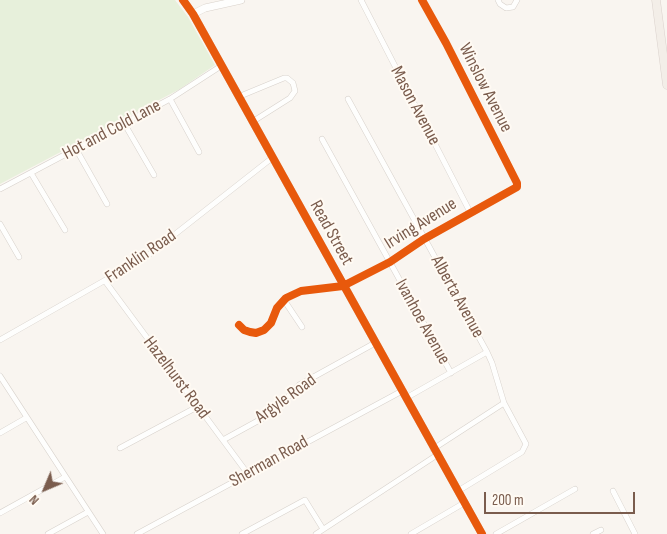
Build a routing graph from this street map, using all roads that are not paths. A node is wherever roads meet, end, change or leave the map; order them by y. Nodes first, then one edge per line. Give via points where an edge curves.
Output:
1 (183, 0) edge
2 (241, 0) edge
3 (361, 0) edge
4 (422, 0) edge
5 (498, 0) edge
6 (517, 0) edge
7 (656, 0) edge
8 (193, 14) junction
9 (221, 66) junction
10 (667, 85) edge
11 (238, 97) junction
12 (170, 99) junction
13 (348, 99) dead end
14 (252, 122) junction
15 (124, 123) junction
16 (322, 139) dead end
17 (76, 149) junction
18 (199, 152) dead end
19 (272, 158) junction
20 (31, 173) junction
21 (154, 175) dead end
22 (0, 189) edge
23 (515, 189) joint
24 (107, 204) dead end
25 (470, 212) junction
26 (0, 224) edge
27 (65, 230) dead end
28 (424, 238) junction
29 (19, 257) dead end
30 (390, 262) junction
31 (105, 281) junction
32 (343, 286) junction
33 (284, 300) junction
34 (239, 325) dead end
35 (302, 326) dead end
36 (0, 340) edge
37 (375, 343) junction
38 (487, 352) junction
39 (450, 373) junction
40 (0, 376) edge
41 (402, 391) junction
42 (406, 398) junction
43 (504, 403) junction
44 (197, 407) junction
45 (26, 418) junction
46 (0, 434) edge
47 (223, 440) junction
48 (120, 448) dead end
49 (435, 452) junction
50 (248, 474) junction
51 (65, 477) junction
52 (575, 489) dead end
53 (458, 491) junction
54 (613, 491) dead end
55 (464, 503) junction
56 (0, 512) edge
57 (88, 512) junction
58 (323, 529) junction
59 (601, 530) dead end
60 (48, 534) edge
61 (103, 534) edge
62 (137, 534) edge
63 (242, 534) edge
64 (316, 534) edge
65 (411, 534) edge
66 (482, 534) edge
67 (496, 534) edge
68 (594, 534) edge
69 (635, 534) edge

1 - 8 main road, Read Street
2 - 8 main road
3 - 25 street, Mason Avenue
4 - 23 street, Winslow Avenue via 517,183
5 - 6 street via 506,8 513,7
7 - 10 main road
8 - 9 main road, Read Street
9 - 11 main road, Read Street
9 - 12 street, Hot and Cold Lane
11 - 14 main road, Read Street
11 - 14 street via 284,78 293,83 295,91 290,98
12 - 15 street, Hot and Cold Lane
12 - 18 street
13 - 28 street, Alberta Avenue
14 - 19 main road, Read Street
15 - 17 street, Hot and Cold Lane
15 - 21 street
16 - 30 street, Ivanhoe Avenue
17 - 20 street, Hot and Cold Lane
17 - 24 street
19 - 31 street, Franklin Road via 152,253
19 - 32 main road, Read Street
20 - 22 street, Hot and Cold Lane
20 - 27 street
23 - 25 street, Irving Avenue
25 - 28 street, Irving Avenue
26 - 29 street
28 - 30 street, Irving Avenue
28 - 38 street, Alberta Avenue
30 - 32 street, Irving Avenue
30 - 39 street, Ivanhoe Avenue
31 - 36 street, Franklin Road
31 - 44 street, Hazelhurst Road
32 - 33 street via 301,291
32 - 37 main road, Read Street
33 - 34 street via 264,330 247,332
33 - 35 street
37 - 41 main road, Read Street
37 - 47 street, Argyle Road via 299,386 274,412
38 - 39 street
38 - 43 street, Alberta Avenue
39 - 42 street
40 - 45 street
41 - 42 main road, Read Street
41 - 50 street, Sherman Road
42 - 49 main road, Read Street
43 - 49 street
43 - 53 street, Alberta Avenue via 526,444 525,448
44 - 47 street, Hazelhurst Road
44 - 48 street
45 - 46 street
45 - 51 street
47 - 50 street, Hazelhurst Road
49 - 53 main road, Read Street
49 - 58 street
50 - 62 street, Sherman Road
51 - 56 street
51 - 57 street
52 - 67 street
53 - 55 main road, Read Street
54 - 69 street
55 - 65 street
55 - 66 main road, Read Street
57 - 60 street
57 - 61 street
58 - 63 street via 305,500
58 - 64 street
59 - 68 street

